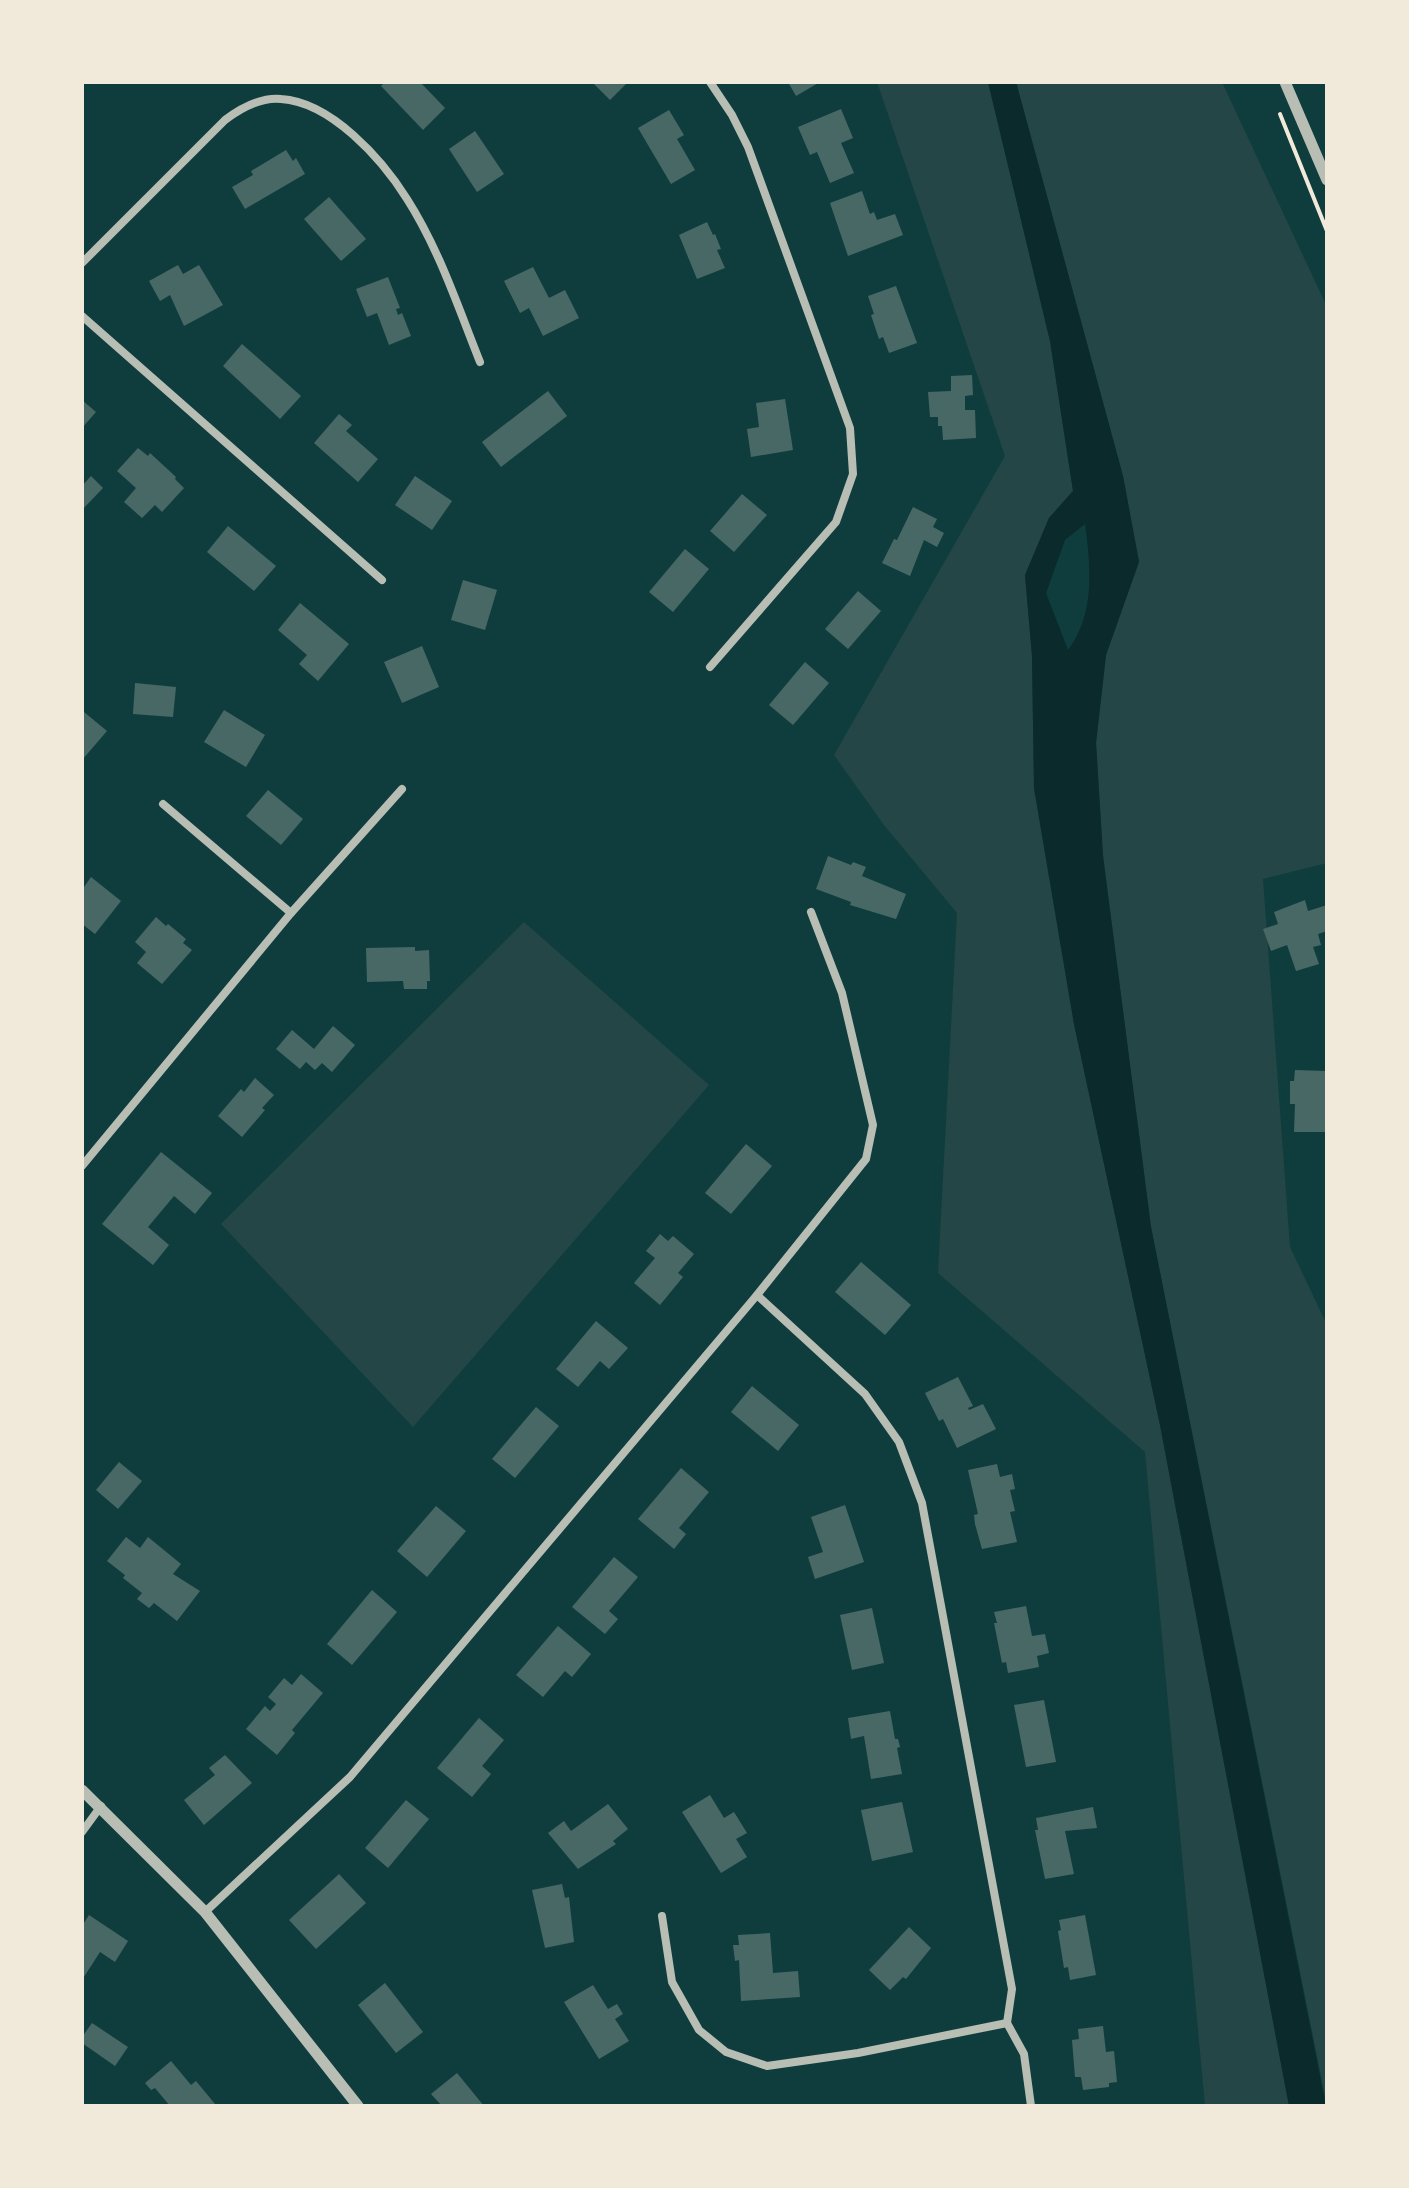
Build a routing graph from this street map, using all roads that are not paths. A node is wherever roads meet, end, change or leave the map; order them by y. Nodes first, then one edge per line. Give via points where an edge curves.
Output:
1 (710, 82) edge
2 (1285, 82) edge
3 (1327, 180) edge
4 (82, 263) edge
5 (82, 316) edge
6 (480, 362) dead end
7 (382, 580) dead end
8 (710, 667) dead end
9 (402, 789) dead end
10 (163, 804) dead end
11 (811, 912) dead end
12 (291, 913) junction
13 (82, 1166) edge
14 (757, 1295) junction
15 (82, 1790) edge
16 (101, 1806) junction
17 (82, 1832) edge
18 (205, 1912) junction
19 (662, 1916) dead end
20 (1007, 2023) junction
21 (358, 2106) edge
22 (1031, 2106) edge

1 - 8 street via 748,147 850,428 853,474 836,522
2 - 3 street
4 - 6 street via 243,107 279,98 307,103 339,122 370,151 407,197 437,254
5 - 7 street
9 - 12 street
10 - 12 street
11 - 14 street via 842,993 873,1125 866,1159
12 - 13 street
14 - 18 street via 350,1777
14 - 20 street via 865,1394 899,1442 922,1503 1012,1989
15 - 16 street
16 - 17 street
16 - 18 street
18 - 21 street
19 - 20 street via 672,1982 699,2030 726,2052 767,2066
20 - 22 street via 1024,2054

